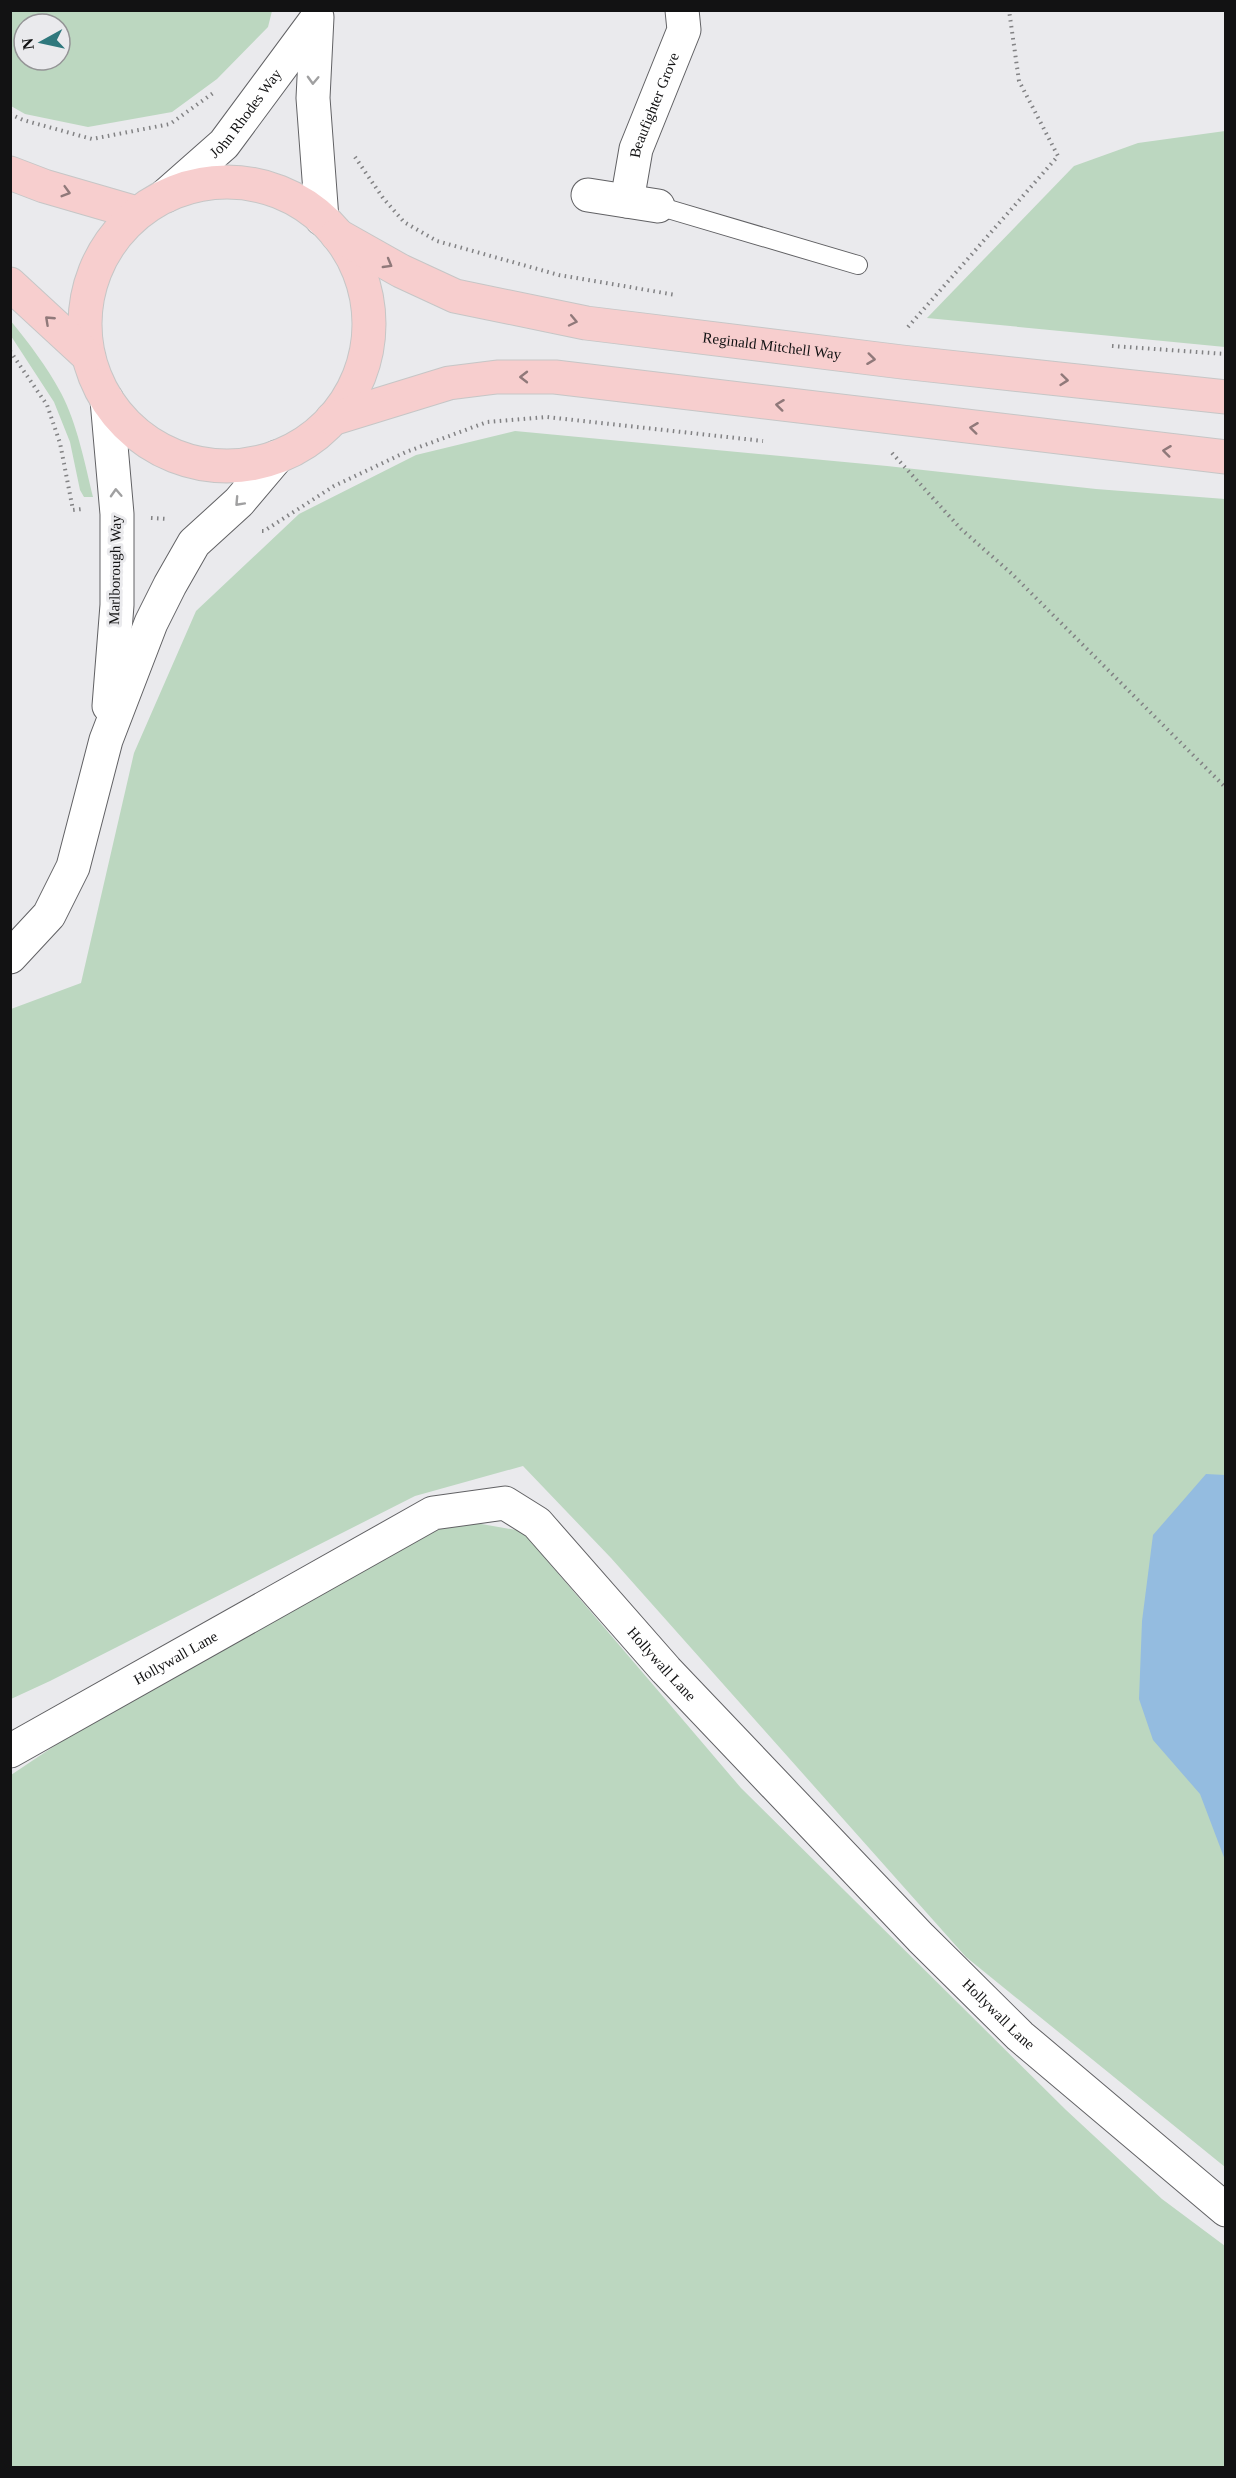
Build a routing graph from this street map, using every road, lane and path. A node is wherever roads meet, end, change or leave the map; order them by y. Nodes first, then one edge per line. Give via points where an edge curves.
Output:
1 (682, 10) edge
2 (1009, 10) edge
3 (317, 16) edge
4 (223, 87) dead end
5 (10, 114) edge
6 (355, 155) dead end
7 (10, 173) edge
8 (588, 195) dead end
9 (165, 196) junction
10 (642, 204) junction
11 (137, 213) junction
12 (330, 227) junction
13 (858, 265) dead end
14 (10, 284) edge
15 (685, 296) dead end
16 (920, 326) dead end
17 (1107, 345) dead end
18 (10, 351) edge
19 (1226, 354) edge
20 (88, 356) junction
21 (1226, 397) edge
22 (107, 400) junction
23 (332, 419) junction
24 (773, 442) dead end
25 (880, 452) dead end
26 (892, 453) junction
27 (903, 455) dead end
28 (277, 457) junction
29 (1226, 457) edge
30 (88, 509) dead end
31 (264, 531) dead end
32 (106, 740) junction
33 (1226, 788) edge
34 (10, 957) edge
35 (10, 1751) edge
36 (1226, 2210) edge

1 - 10 street, Beaufighter Grove via 684,30 636,149
2 - 16 path via 1019,81 1058,156 909,324
3 - 9 street, John Rhodes Way via 224,144
3 -> 12 street, John Rhodes Way via 313,98
4 - 5 path via 170,124 92,139
6 - 15 path via 404,222 437,241 559,275
7 -> 11 main road
8 - 10 street
9 - 11 main road, Reginald Mitchell Way
9 - 12 main road, Reginald Mitchell Way via 187,187 238,182 275,190 294,199
10 - 13 lane
11 - 20 main road, Reginald Mitchell Way via 102,255 93,277 86,303
12 -> 21 main road, Reginald Mitchell Way via 401,271 456,296 586,323 914,364
12 - 23 main road via 359,274 368,316 368,342 360,370 345,403
20 -> 14 main road
17 - 19 path
18 - 30 path via 47,405 60,443 73,510
20 - 22 main road
22 - 28 main road via 145,441 194,463 242,465
32 -> 22 street, Marlborough Way via 117,604 116,492
23 - 28 main road via 309,439
29 -> 23 main road via 555,377 497,377 449,383
24 - 31 path via 547,417 487,422 406,452 334,486
25 - 26 path
26 - 27 path
26 - 33 path via 961,529 1012,574
28 -> 32 street, Marlborough Way via 239,502 194,543 151,623
32 - 34 street, Marlborough Way via 73,867 49,915
35 - 36 street, Hollywall Lane via 434,1513 504,1503 537,1523 666,1670 921,1938 1020,2036

